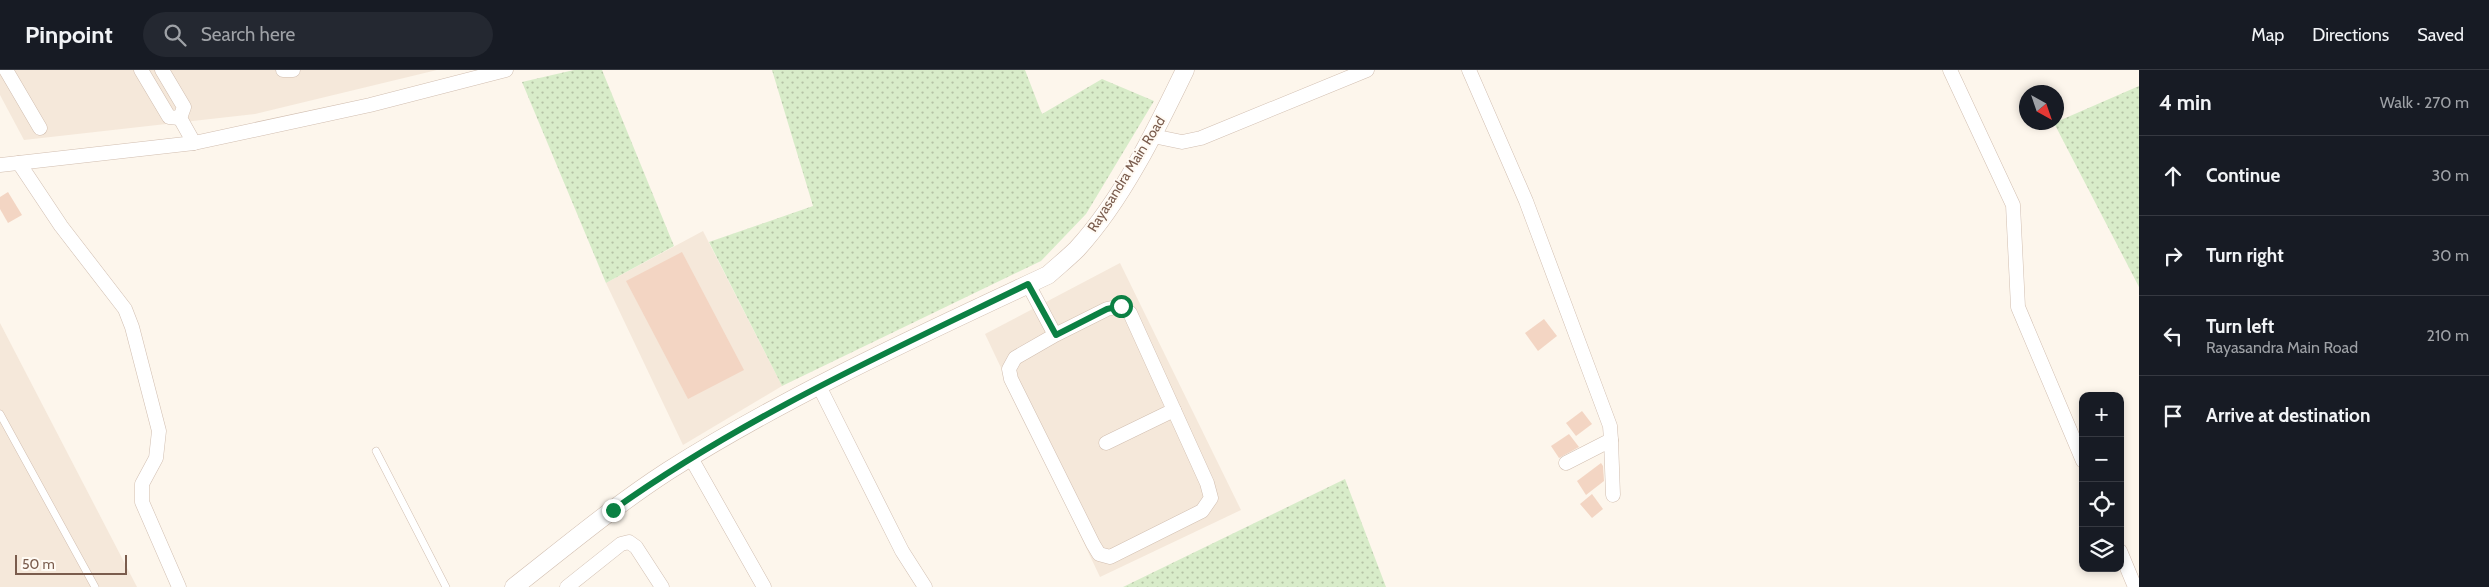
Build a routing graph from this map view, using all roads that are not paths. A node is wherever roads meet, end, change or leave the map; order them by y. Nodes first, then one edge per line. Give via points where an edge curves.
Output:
1 (6, 70) edge
2 (141, 70) edge
3 (162, 70) edge
4 (283, 70) edge
5 (293, 70) edge
6 (506, 70) edge
7 (1185, 70) edge
8 (1367, 70) edge
9 (1468, 70) edge
10 (1950, 70) edge
11 (180, 118) junction
12 (40, 128) dead end
13 (1153, 136) junction
14 (194, 143) junction
15 (18, 163) junction
16 (0, 165) edge
17 (1028, 284) junction
18 (1056, 335) junction
19 (819, 386) junction
20 (1174, 410) junction
21 (0, 414) edge
22 (1611, 440) junction
23 (1106, 443) dead end
24 (376, 451) dead end
25 (2079, 452) edge
26 (691, 458) junction
27 (1566, 463) dead end
28 (1614, 495) dead end
29 (2124, 561) edge
30 (96, 587) edge
31 (179, 587) edge
32 (446, 587) edge
33 (514, 587) edge
34 (567, 587) edge
35 (662, 587) edge
36 (764, 587) edge
37 (925, 587) edge
38 (2135, 587) edge

1 - 12 street
2 - 11 street via 169,117
3 - 11 street via 184,107
4 - 5 street
6 - 14 street via 370,105
7 - 13 street, Rayasandra Main Road
8 - 13 street via 1201,138 1182,142
9 - 22 street via 1526,201 1604,408
10 - 25 street via 2013,205 2018,307
11 - 14 street
13 - 17 street, Rayasandra Main Road via 1099,222 1076,250 1048,275
14 - 15 street
15 - 16 street
15 - 31 street via 60,226 125,309 132,327 159,431 156,458 142,484 142,502
17 - 18 street
17 - 19 street, Rayasandra Main Road
18 - 20 street via 1107,309 1121,306 1130,313
18 - 20 street via 1015,358 1009,369 1011,379 1099,554 1110,557 1202,511 1211,498
19 - 26 street, Rayasandra Main Road
19 - 37 street via 902,551
20 - 23 street
21 - 30 lane
22 - 27 street
22 - 28 street
24 - 32 lane
26 - 33 street, Rayasandra Main Road via 613,510
26 - 36 street
29 - 38 street
34 - 35 street via 621,544 629,542

